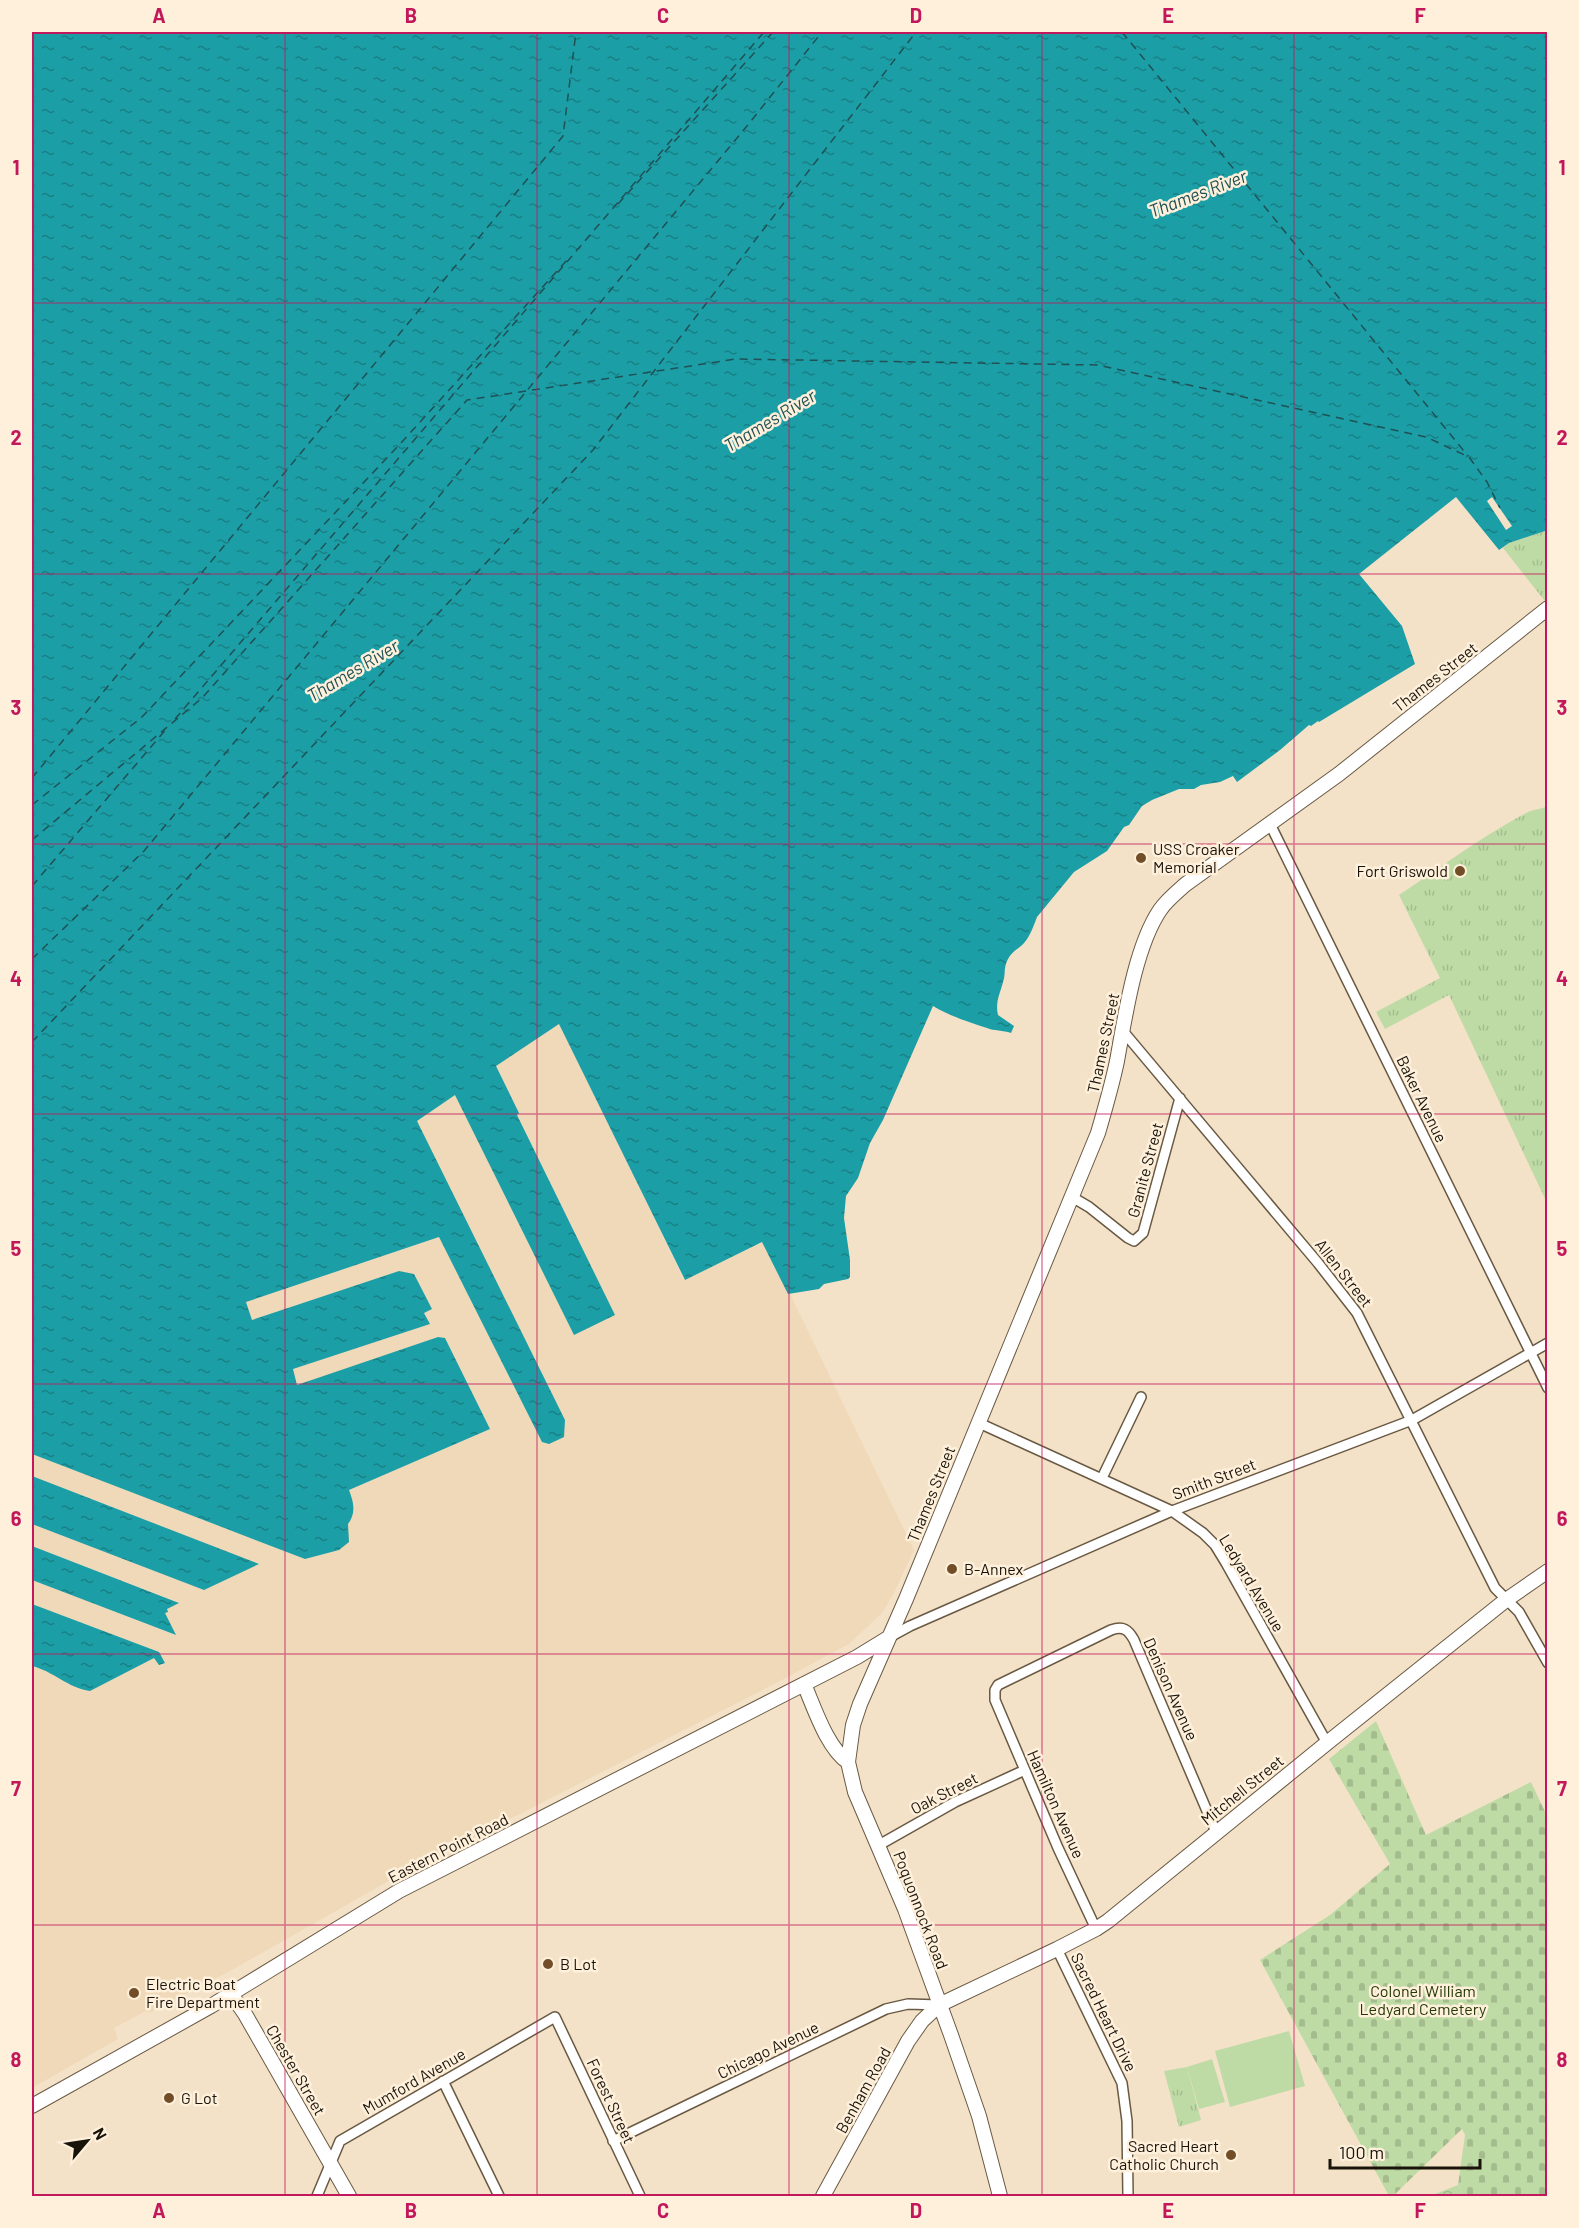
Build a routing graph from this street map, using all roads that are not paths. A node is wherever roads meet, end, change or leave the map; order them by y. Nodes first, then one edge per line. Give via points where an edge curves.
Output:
1 (1548, 608) edge
2 (1270, 824) junction
3 (1122, 1030) junction
4 (1180, 1098) junction
5 (1072, 1197) junction
6 (1548, 1343) edge
7 (1530, 1353) junction
8 (1548, 1388) edge
9 (1140, 1397) dead end
10 (1412, 1420) junction
11 (978, 1423) junction
12 (1102, 1478) junction
13 (1172, 1511) junction
14 (1548, 1571) edge
15 (1506, 1600) junction
16 (888, 1638) junction
17 (1548, 1663) edge
18 (804, 1684) junction
19 (995, 1690) joint
20 (1327, 1743) junction
21 (848, 1762) junction
22 (1024, 1770) junction
23 (1216, 1832) junction
24 (879, 1845) junction
25 (1096, 1929) junction
26 (1057, 1949) junction
27 (231, 1994) junction
28 (939, 2005) junction
29 (555, 2017) joint
30 (443, 2081) junction
31 (32, 2106) edge
32 (613, 2141) junction
33 (331, 2165) junction
34 (317, 2196) edge
35 (348, 2196) edge
36 (499, 2196) edge
37 (640, 2196) edge
38 (823, 2196) edge
39 (1000, 2196) edge
40 (1128, 2196) edge

1 - 2 main road, Thames Street
2 - 3 main road, Thames Street via 1186,884 1164,905 1148,933
2 - 7 street, Baker Avenue
3 - 4 street, Allen Street
3 - 5 main road, Thames Street via 1098,1133
4 - 5 street, Granite Street via 1155,1197 1139,1239 1128,1238
4 - 10 street, Allen Street via 1349,1300
5 - 11 main road, Thames Street
6 - 7 street, Smith Street
7 - 8 street, Baker Avenue
7 - 10 street, Smith Street
9 - 12 street
10 - 13 street, Smith Street
10 - 15 street, Allen Street via 1495,1588
11 - 12 street, Ledyard Avenue
11 - 16 main road, Thames Street
12 - 13 street, Ledyard Avenue
13 - 16 street, Smith Street
13 - 20 street, Ledyard Avenue via 1215,1545
14 - 15 main road, Mitchell Street
15 - 17 street, Allen Street via 1519,1612
15 - 20 main road, Mitchell Street
16 - 18 main road, Eastern Point Road
16 - 21 main road, Poquonnock Road via 854,1725
18 - 21 main road via 830,1740
18 - 27 main road, Eastern Point Road via 399,1891
19 - 22 street, Hamilton Avenue via 995,1700
19 - 23 street, Denison Avenue via 1003,1681 1111,1630 1125,1629 1134,1640
20 - 23 main road, Mitchell Street
21 - 24 main road, Poquonnock Road via 855,1792
22 - 24 street, Oak Street via 955,1802
22 - 25 street, Hamilton Avenue
23 - 25 main road, Mitchell Street
24 - 28 main road, Poquonnock Road
25 - 26 main road, Mitchell Street
26 - 28 main road, Mitchell Street
26 - 40 street, Sacred Heart Drive via 1122,2083
27 - 31 main road, Eastern Point Road
27 - 33 main road, Chester Street
28 - 32 street, Chicago Avenue via 908,2004 886,2009
28 - 38 main road, Benham Road via 909,2041
28 - 39 main road, Poquonnock Road via 979,2116
29 - 30 street, Mumford Avenue
29 - 32 street, Forest Street
30 - 33 street, Mumford Avenue via 340,2141
30 - 36 street
32 - 37 street, Forest Street
33 - 34 street, Mumford Avenue
33 - 35 main road, Chester Street

